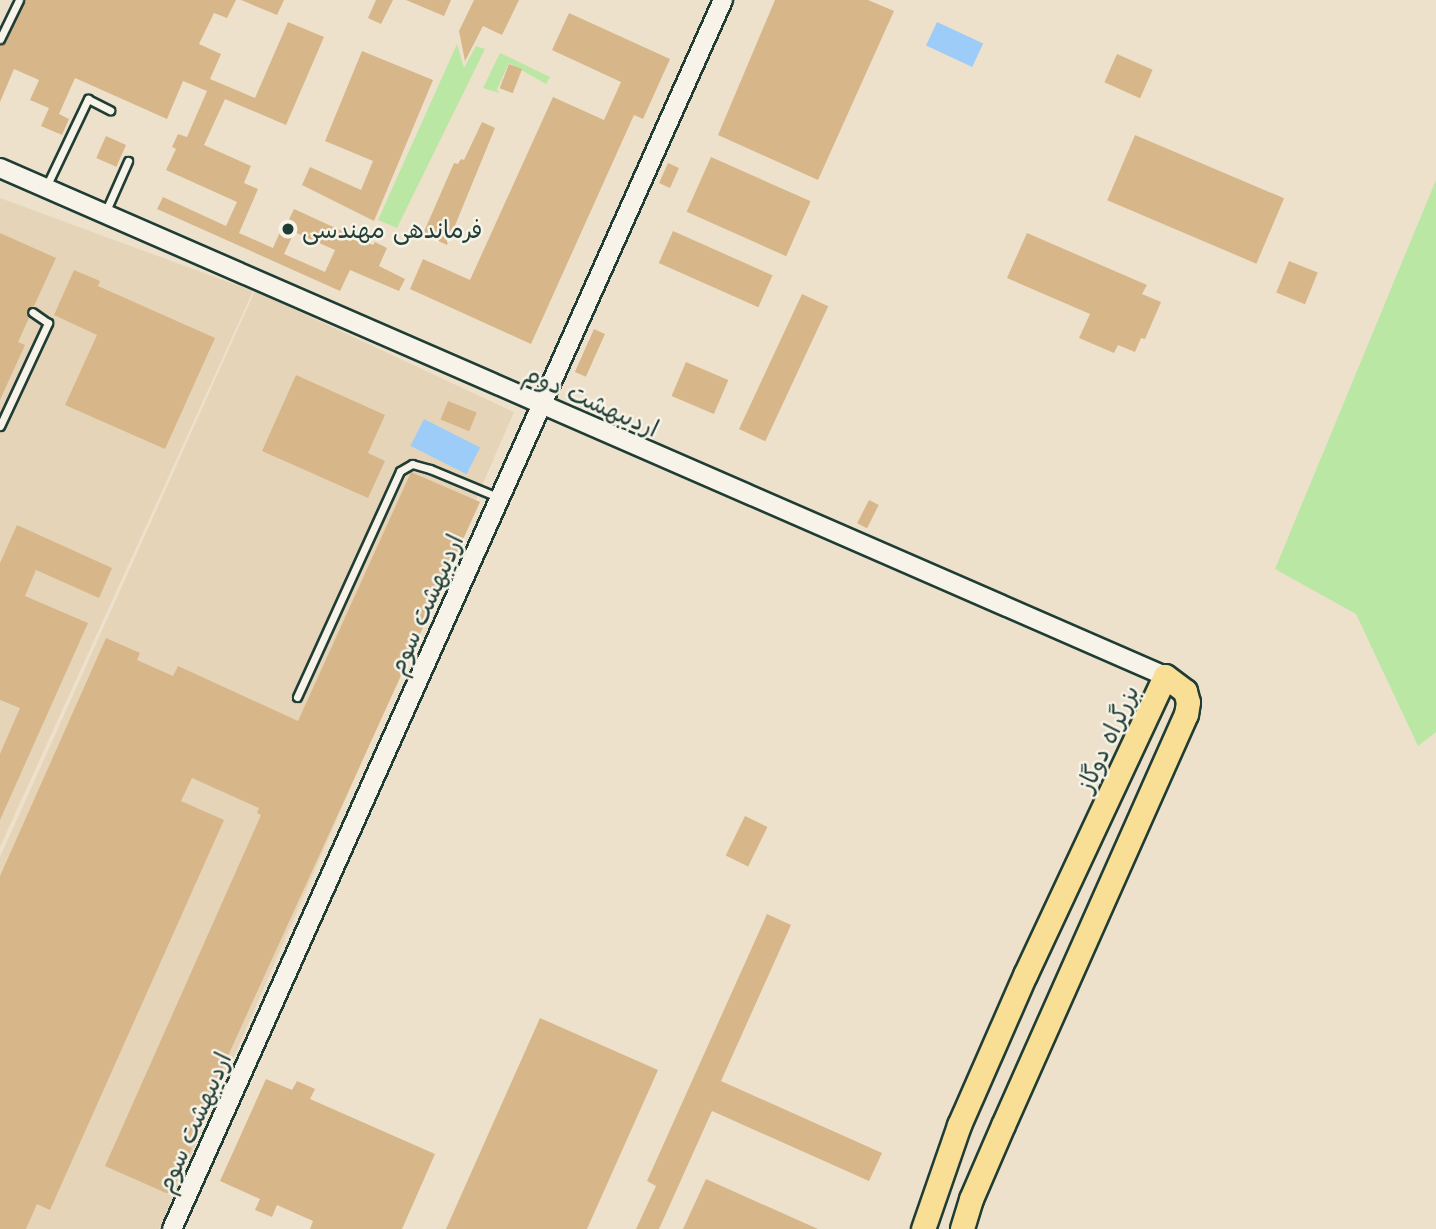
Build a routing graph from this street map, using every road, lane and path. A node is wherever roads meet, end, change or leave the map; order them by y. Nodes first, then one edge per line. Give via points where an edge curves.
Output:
1 (19, 0) edge
2 (723, 0) edge
3 (0, 39) edge
4 (110, 110) dead end
5 (128, 161) dead end
6 (0, 168) edge
7 (45, 188) junction
8 (104, 213) junction
9 (32, 312) dead end
10 (542, 404) junction
11 (0, 426) edge
12 (500, 498) junction
13 (1166, 676) junction
14 (297, 696) dead end
15 (172, 1229) edge
16 (923, 1229) edge
17 (962, 1229) edge

1 - 3 lane
2 - 10 street, اردیبهشت سوم
4 - 7 lane via 88,99
5 - 8 lane
6 - 7 street, اردیبهشت دوم
7 - 8 street, اردیبهشت دوم
8 - 10 street, اردیبهشت دوم
9 - 11 lane via 48,323
10 - 12 street, اردیبهشت سوم
10 - 13 street, اردیبهشت دوم
12 - 14 lane via 412,464 400,471
12 - 15 street, اردیبهشت سوم
13 - 16 highway, بزرگراه دوگاز via 959,1125
13 - 17 highway, بزرگراه دوگاز via 1185,691 1186,714 1003,1125

